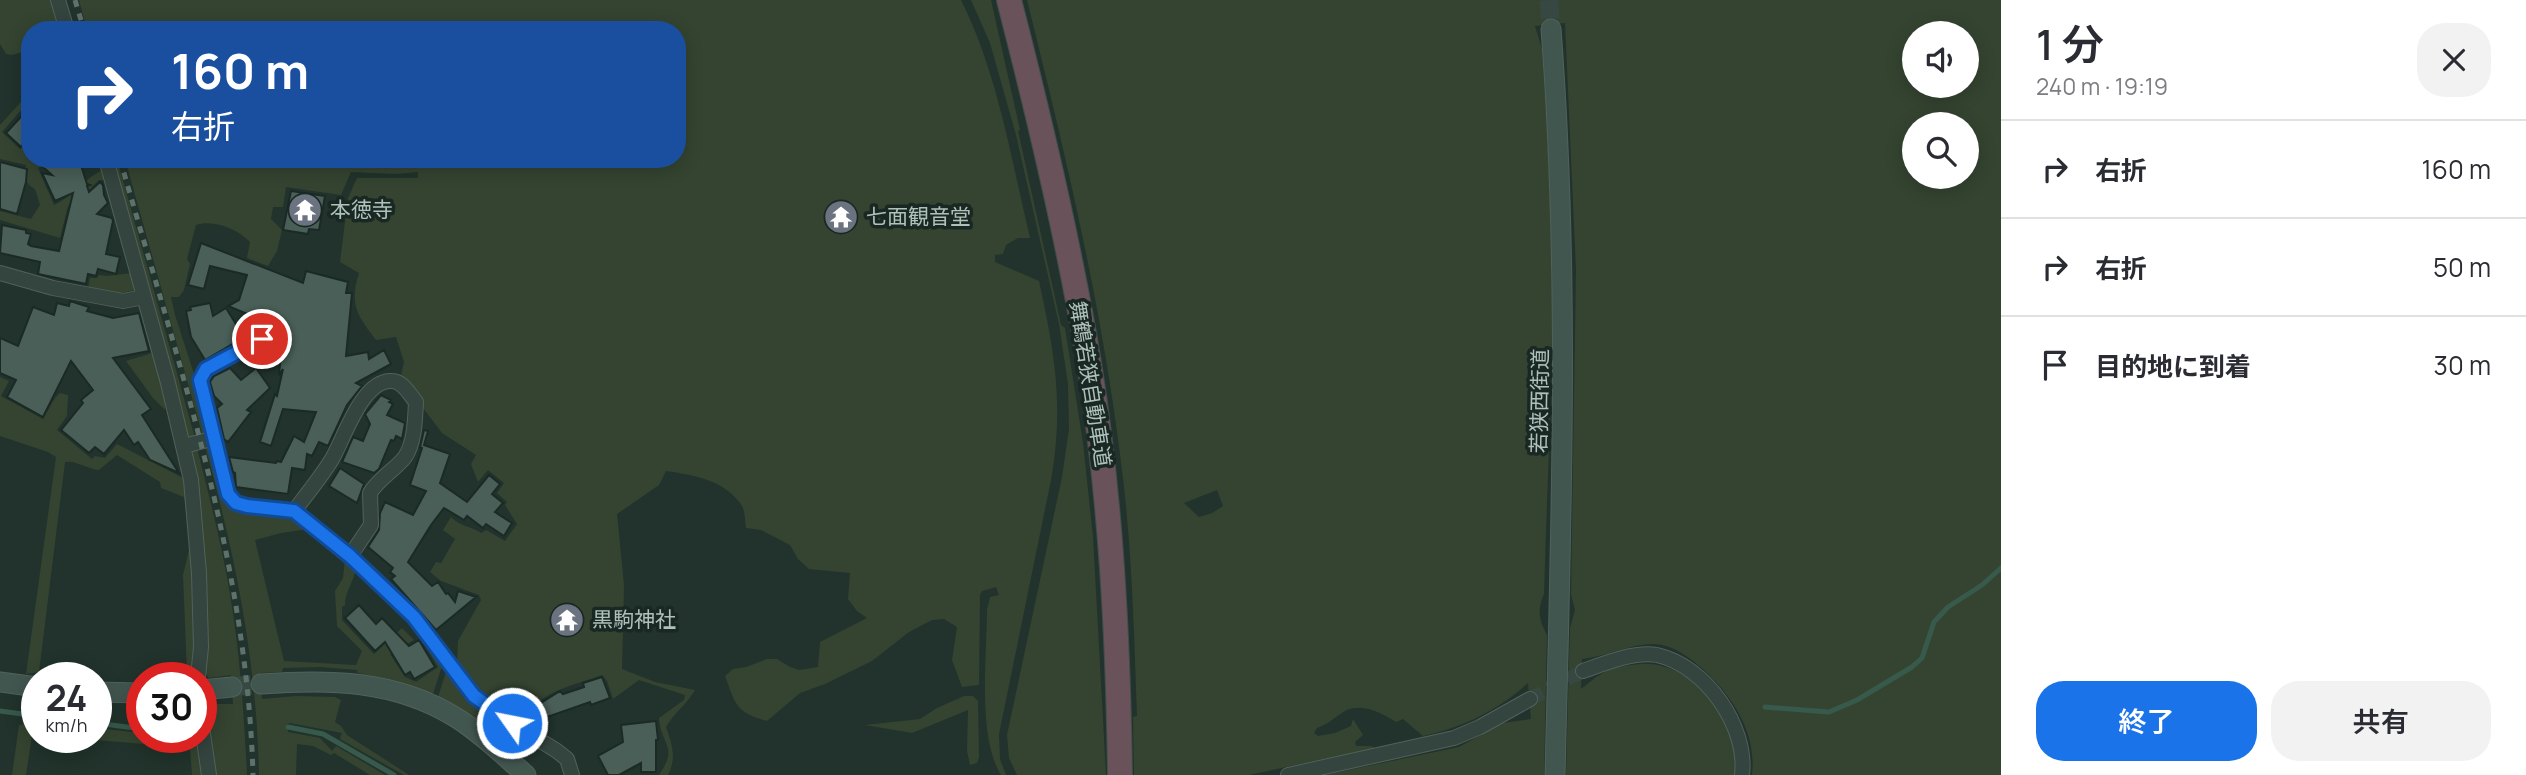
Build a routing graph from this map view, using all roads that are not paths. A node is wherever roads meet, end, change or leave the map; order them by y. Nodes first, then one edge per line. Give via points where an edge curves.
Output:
1 (58, 0) edge
2 (1009, 0) edge
3 (64, 21) edge
4 (1551, 29) tunnel mouth
5 (108, 168) edge
6 (0, 274) edge
7 (144, 297) junction
8 (262, 339) dead end
9 (215, 438) junction
10 (184, 446) junction
11 (294, 511) junction
12 (350, 556) junction
13 (200, 662) edge
14 (1583, 671) tunnel mouth
15 (0, 682) edge
16 (261, 684) tunnel mouth
17 (21, 685) edge
18 (232, 687) tunnel mouth
19 (217, 688) edge
20 (1530, 699) tunnel mouth
21 (206, 753) edge
22 (209, 775) edge
23 (526, 775) edge
24 (572, 775) edge
25 (1120, 775) edge
26 (1288, 775) edge
27 (1555, 775) edge
28 (1742, 775) edge

1 - 3 street
2 - 25 highway, 舞鶴若狭自動車道 via 1061,219 1089,363 1110,538
4 - 27 street, 若狭西街道 via 1564,345
5 - 7 street
6 - 7 street via 122,301
7 - 10 street
8 - 9 street via 202,373
9 - 10 street
9 - 11 street via 228,494 236,503
10 - 13 street via 198,540
11 - 12 street
11 - 12 street via 333,458 363,400 387,382 403,386 416,402 409,446 404,458 370,494 371,525
12 - 24 street via 414,617 474,696 567,759
14 - 28 street via 1641,655 1675,662 1723,703 1742,744
15 - 17 street
16 - 23 street via 336,681 406,694 455,717
18 - 19 street
20 - 26 street via 1454,738
21 - 22 street

